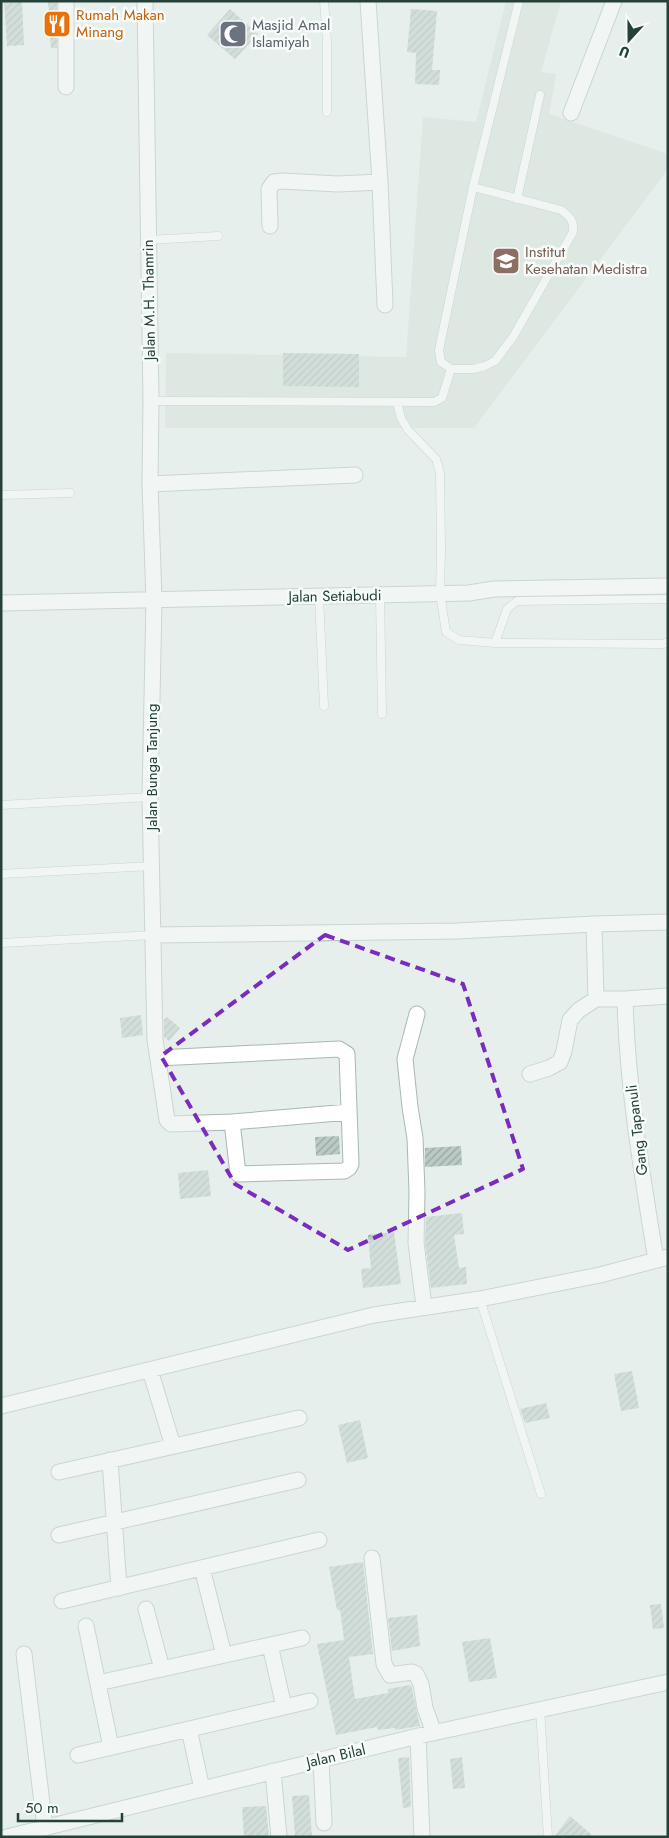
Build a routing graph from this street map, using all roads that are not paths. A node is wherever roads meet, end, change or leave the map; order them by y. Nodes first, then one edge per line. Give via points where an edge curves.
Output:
1 (66, 1) edge
2 (145, 1) edge
3 (324, 1) edge
4 (368, 1) edge
5 (519, 1) edge
6 (614, 1) edge
7 (66, 87) dead end
8 (540, 96) dead end
9 (327, 112) dead end
10 (571, 112) dead end
11 (380, 182) junction
12 (473, 187) junction
13 (517, 199) junction
14 (270, 226) dead end
15 (218, 236) dead end
16 (148, 240) junction
17 (385, 305) dead end
18 (451, 369) junction
19 (151, 401) junction
20 (397, 402) junction
21 (355, 475) dead end
22 (150, 484) junction
23 (70, 493) dead end
24 (1, 495) edge
25 (668, 586) edge
26 (440, 593) junction
27 (380, 595) junction
28 (319, 596) junction
29 (668, 599) edge
30 (154, 600) junction
31 (1, 603) edge
32 (668, 642) edge
33 (495, 643) junction
34 (324, 706) dead end
35 (382, 714) dead end
36 (150, 797) junction
37 (1, 805) edge
38 (152, 866) junction
39 (1, 874) edge
40 (668, 922) edge
41 (594, 924) junction
42 (153, 935) junction
43 (1, 943) edge
44 (668, 996) edge
45 (596, 999) junction
46 (625, 999) junction
47 (417, 1014) dead end
48 (158, 1058) junction
49 (530, 1074) dead end
50 (349, 1112) junction
51 (232, 1122) junction
52 (662, 1258) edge
53 (480, 1299) junction
54 (424, 1306) junction
55 (150, 1370) junction
56 (1, 1406) edge
57 (299, 1418) dead end
58 (173, 1446) junction
59 (110, 1460) junction
60 (58, 1472) dead end
61 (298, 1480) dead end
62 (541, 1494) dead end
63 (114, 1522) junction
64 (59, 1535) dead end
65 (319, 1540) dead end
66 (372, 1558) dead end
67 (202, 1568) junction
68 (119, 1588) junction
69 (62, 1601) dead end
70 (146, 1609) dead end
71 (86, 1626) dead end
72 (302, 1638) dead end
73 (270, 1645) junction
74 (24, 1654) dead end
75 (224, 1655) junction
76 (162, 1669) junction
77 (668, 1682) edge
78 (98, 1683) junction
79 (310, 1701) dead end
80 (284, 1707) junction
81 (540, 1709) junction
82 (189, 1729) junction
83 (434, 1733) junction
84 (418, 1736) junction
85 (111, 1747) junction
86 (78, 1755) dead end
87 (321, 1760) junction
88 (273, 1771) junction
89 (202, 1789) junction
90 (324, 1823) dead end
91 (45, 1828) junction
92 (7, 1837) edge
93 (279, 1837) edge
94 (422, 1837) edge
95 (548, 1837) edge

1 - 7 street
2 - 16 street, Jalan M.H. Thamrin
3 - 9 lane
4 - 11 street
5 - 12 lane
6 - 10 street
8 - 13 lane
11 - 14 street via 274,182 269,189
11 - 17 street
12 - 13 lane
12 - 18 lane via 439,350 441,362
13 - 18 lane via 561,210 574,224 573,232 495,361 485,366
15 - 16 lane
16 - 19 street, Jalan M.H. Thamrin
18 - 20 lane via 439,401
19 - 20 lane
19 - 22 street, Jalan M.H. Thamrin
20 - 26 lane via 408,430 436,458 440,473
21 - 22 street
22 - 30 street, Jalan M.H. Thamrin
23 - 24 lane
25 - 26 street, Jalan Setiabudi
26 - 27 street, Jalan Setiabudi
26 - 33 lane via 446,632 458,640
27 - 28 street, Jalan Setiabudi
27 - 35 lane
28 - 30 street, Jalan Setiabudi
28 - 34 lane
29 - 33 lane via 517,601 507,609
30 - 31 street, Jalan Setiabudi
30 - 36 street, Jalan Bunga Tanjung
32 - 33 lane
36 - 37 lane
36 - 38 street, Jalan Bunga Tanjung
38 - 39 lane
38 - 42 street, Jalan Bunga Tanjung
40 - 41 street
41 - 42 street via 453,931
41 - 45 street
42 - 43 lane
42 - 48 street, Jalan Bunga Tanjung
44 - 46 street
45 - 46 street
45 - 49 street via 570,1020 560,1062
46 - 52 street, Gang Tapanuli via 637,1142
47 - 54 street via 406,1059 415,1138 416,1243
48 - 50 street via 339,1049 348,1054
48 - 51 street, Jalan Bunga Tanjung via 169,1123
50 - 51 street
50 - 51 street via 351,1164 344,1170 238,1174
52 - 53 street via 600,1275
53 - 54 street
53 - 62 lane
54 - 55 street via 341,1322
55 - 56 street
55 - 58 street
57 - 58 street
58 - 59 street
59 - 60 street
59 - 63 street
61 - 63 street
63 - 64 street
63 - 68 street
65 - 67 street
66 - 83 street via 384,1664 389,1675 416,1674
67 - 68 street
67 - 75 street
68 - 69 street
70 - 76 street
71 - 78 street
72 - 73 street
73 - 75 street
73 - 80 street
74 - 91 street
75 - 76 street
76 - 78 street
77 - 81 street, Jalan Bilal
78 - 85 street
79 - 80 street
80 - 82 street
81 - 83 street, Jalan Bilal
81 - 95 lane
82 - 85 street
82 - 89 street
83 - 84 street, Jalan Bilal
84 - 87 street, Jalan Bilal
84 - 94 street
85 - 86 street
87 - 88 street, Jalan Bilal
87 - 90 street
88 - 89 street, Jalan Bilal
88 - 93 street
89 - 91 street, Jalan Bilal
91 - 92 street, Jalan Bilal

